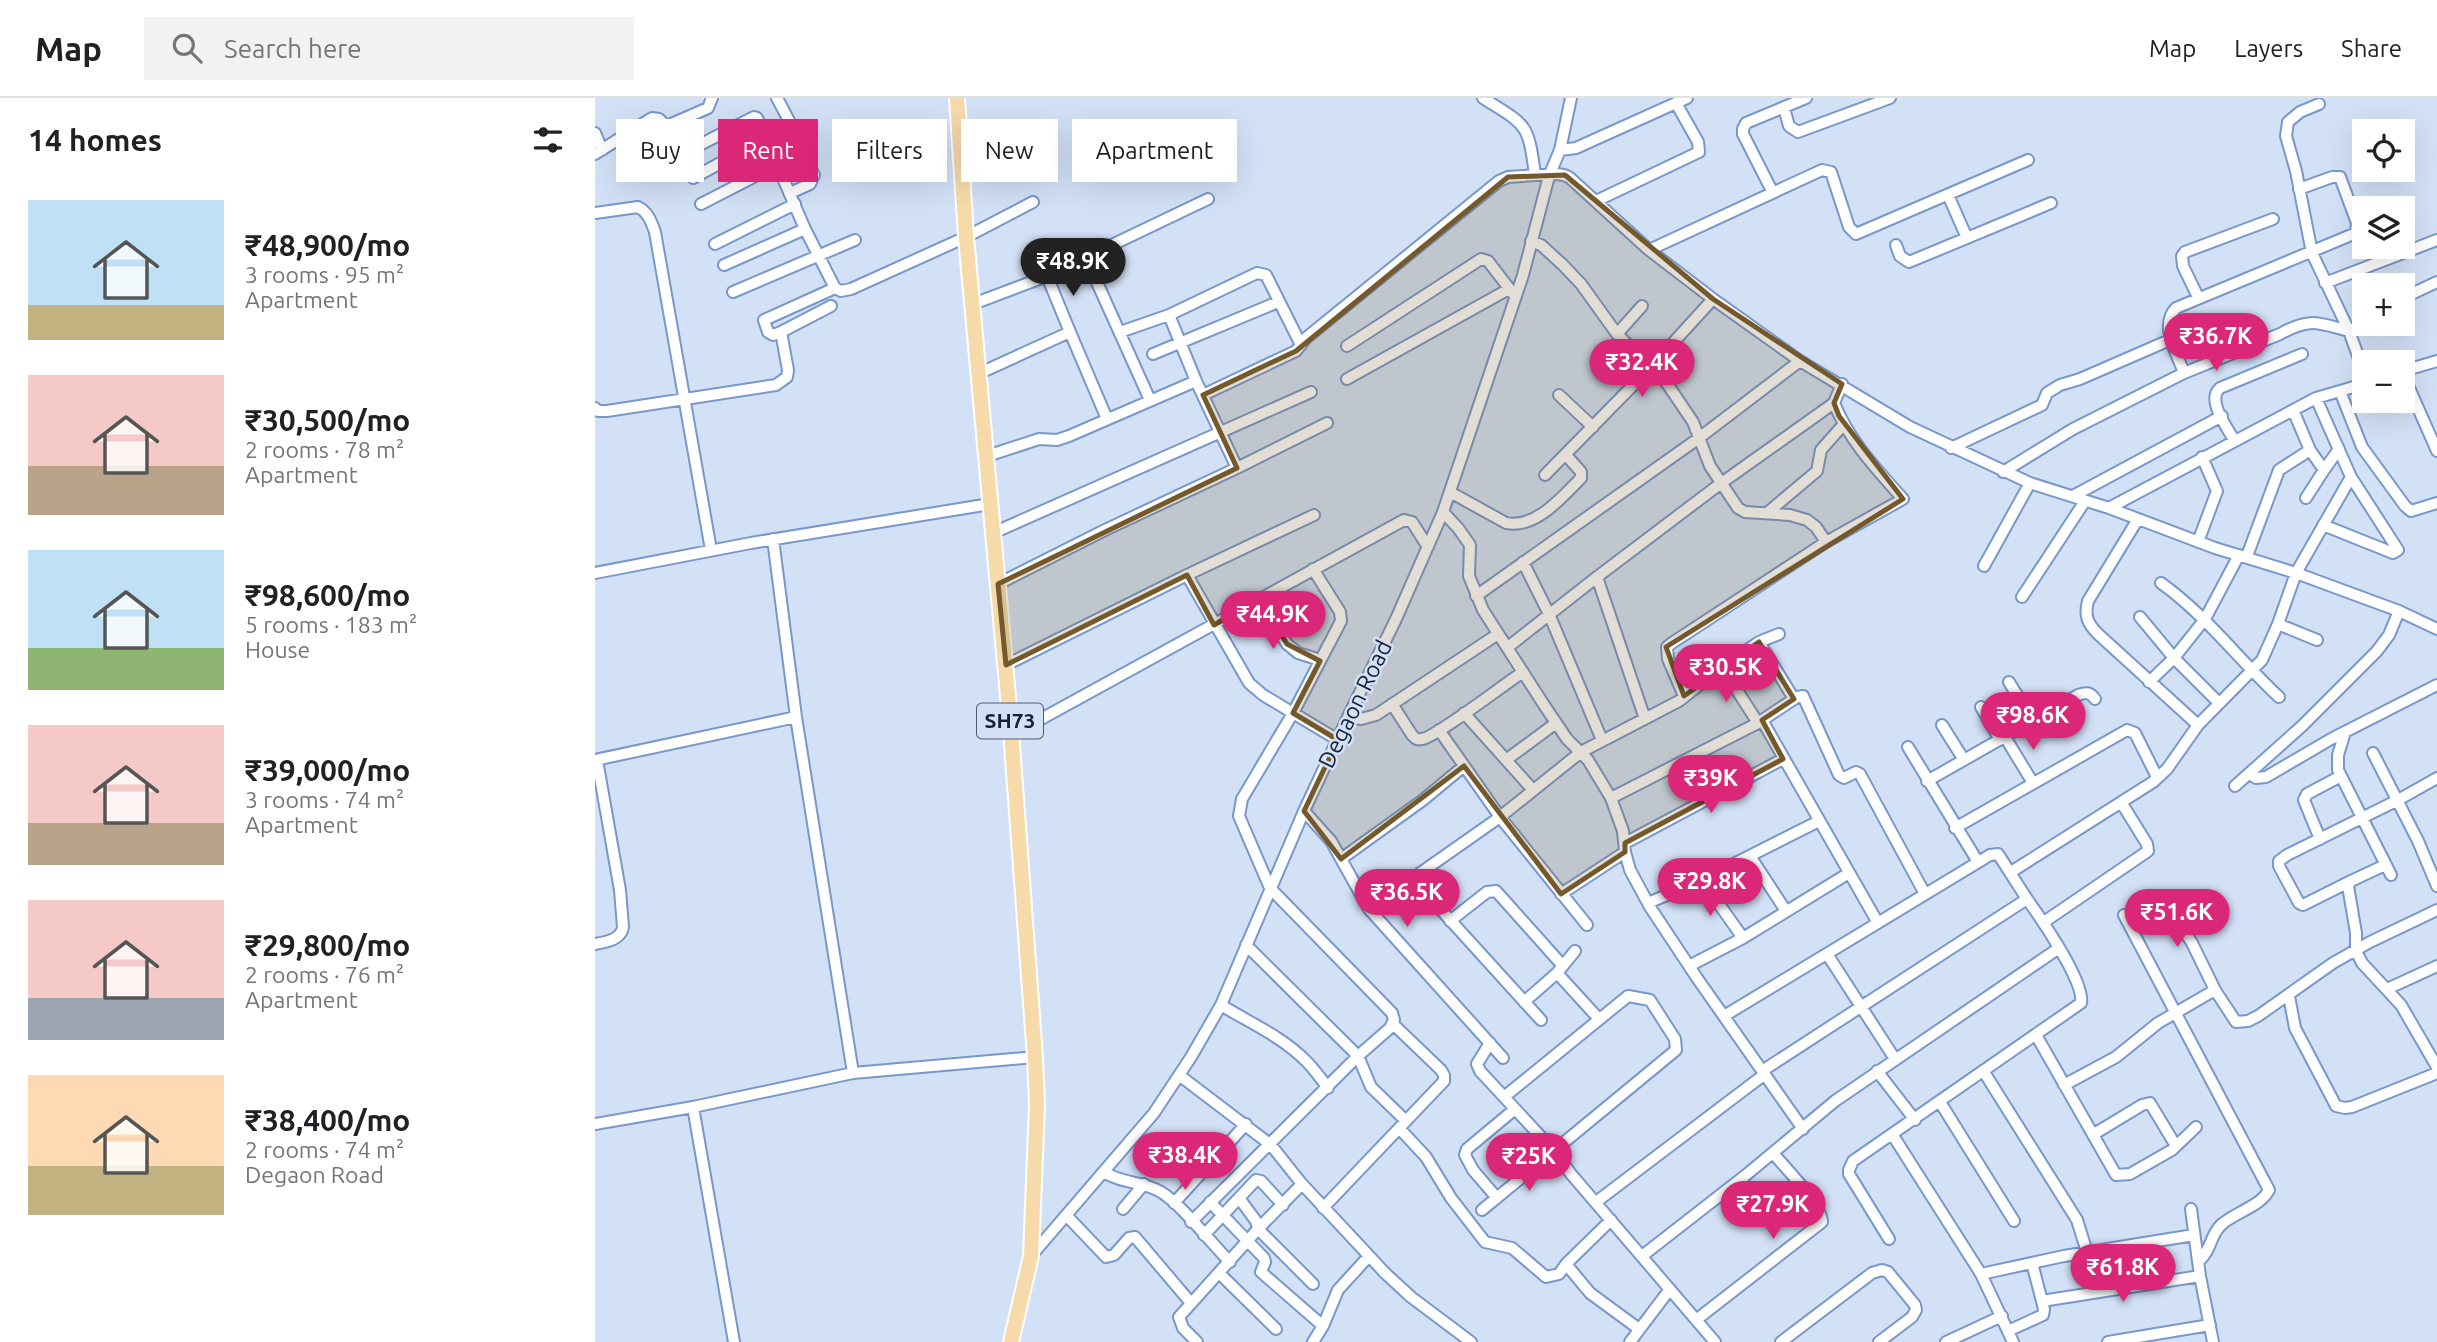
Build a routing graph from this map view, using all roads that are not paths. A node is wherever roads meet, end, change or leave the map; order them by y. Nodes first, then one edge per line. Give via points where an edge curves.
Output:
1 (712, 98) edge
2 (777, 98) edge
3 (957, 98) edge
4 (1483, 98) edge
5 (1571, 98) edge
6 (1687, 98) edge
7 (1806, 98) edge
8 (1890, 98) edge
9 (1676, 103) junction
10 (2319, 104) dead end
11 (1784, 108) junction
12 (595, 133) edge
13 (1560, 150) junction
14 (599, 152) edge
15 (2028, 160) dead end
16 (1535, 175) junction
17 (1549, 176) junction
18 (744, 182) edge
19 (784, 182) edge
20 (2299, 189) junction
21 (1772, 191) junction
22 (1948, 195) junction
23 (792, 199) junction
24 (1208, 199) dead end
25 (1595, 201) junction
26 (1033, 202) dead end
27 (2052, 203) dead end
28 (701, 204) dead end
29 (595, 213) edge
30 (2273, 219) dead end
31 (805, 229) junction
32 (966, 237) junction
33 (1967, 239) junction
34 (855, 240) dead end
35 (2437, 240) edge
36 (1531, 241) junction
37 (715, 244) dead end
38 (1896, 245) dead end
39 (1649, 250) junction
40 (2312, 253) junction
41 (818, 256) junction
42 (1086, 258) junction
43 (724, 265) dead end
44 (1047, 276) junction
45 (2437, 282) edge
46 (2325, 283) junction
47 (835, 288) junction
48 (733, 292) dead end
49 (2415, 292) edge
50 (1512, 293) junction
51 (2198, 297) junction
52 (1713, 299) junction
53 (1278, 302) junction
54 (973, 304) junction
55 (831, 306) dead end
56 (1642, 306) dead end
57 (1169, 315) junction
58 (2352, 329) edge
59 (2349, 331) junction
60 (781, 332) junction
61 (1070, 332) junction
62 (1120, 332) junction
63 (1617, 334) junction
64 (2172, 339) junction
65 (1180, 342) junction
66 (1301, 345) junction
67 (1347, 346) dead end
68 (2356, 350) edge
69 (1153, 354) dead end
70 (2302, 354) dead end
71 (1800, 361) junction
72 (2437, 361) edge
73 (1651, 367) junction
74 (2415, 368) edge
75 (980, 373) junction
76 (2184, 373) junction
77 (1347, 379) dead end
78 (1196, 381) junction
79 (1842, 384) junction
80 (2352, 388) edge
81 (2340, 391) junction
82 (1311, 392) dead end
83 (1203, 395) junction
84 (1559, 395) dead end
85 (2316, 398) junction
86 (685, 399) junction
87 (1150, 400) junction
88 (2415, 400) edge
89 (1834, 403) junction
90 (595, 408) edge
91 (2293, 410) junction
92 (2222, 416) junction
93 (1107, 419) junction
94 (1327, 423) dead end
95 (1844, 424) junction
96 (1593, 427) junction
97 (1220, 433) junction
98 (1699, 438) junction
99 (2234, 440) junction
100 (1951, 448) junction
101 (2339, 449) junction
102 (2310, 450) junction
103 (2437, 451) edge
104 (987, 456) junction
105 (1566, 456) junction
106 (2202, 457) junction
107 (1237, 468) junction
108 (2324, 470) junction
109 (2003, 472) junction
110 (1545, 475) dead end
111 (2351, 477) junction
112 (2030, 483) junction
113 (1720, 484) junction
114 (1450, 492) junction
115 (2073, 496) junction
116 (2306, 498) dead end
117 (2085, 501) junction
118 (2437, 503) edge
119 (990, 504) junction
120 (2109, 508) junction
121 (1443, 512) junction
122 (1767, 513) junction
123 (1314, 515) dead end
124 (2138, 519) junction
125 (2323, 525) junction
126 (993, 533) junction
127 (773, 539) junction
128 (1826, 542) junction
129 (2198, 542) junction
130 (1428, 547) junction
131 (711, 550) junction
132 (2243, 555) junction
133 (1523, 562) junction
134 (1984, 566) dead end
135 (1313, 569) junction
136 (595, 573) edge
137 (2297, 573) junction
138 (1187, 575) junction
139 (1597, 577) junction
140 (2161, 583) dead end
141 (998, 584) junction
142 (1476, 597) junction
143 (2022, 597) dead end
144 (1259, 599) junction
145 (2399, 611) junction
146 (1549, 614) junction
147 (2140, 617) dead end
148 (2205, 619) junction
149 (2278, 624) junction
150 (1214, 625) junction
151 (2437, 629) edge
152 (1498, 634) junction
153 (1779, 634) dead end
154 (2317, 640) dead end
155 (1759, 642) junction
156 (1508, 647) junction
157 (2174, 658) junction
158 (1320, 660) junction
159 (1006, 665) junction
160 (1722, 667) junction
161 (1523, 672) junction
162 (2251, 672) junction
163 (2009, 682) dead end
164 (2149, 682) junction
165 (2437, 685) edge
166 (1684, 696) junction
167 (2279, 697) dead end
168 (1794, 699) junction
169 (2095, 699) dead end
170 (2218, 703) junction
171 (1392, 705) junction
172 (1981, 707) dead end
173 (1293, 713) junction
174 (1464, 713) junction
175 (796, 717) junction
176 (1348, 717) junction
177 (1645, 719) junction
178 (1760, 721) junction
179 (2033, 722) junction
180 (1556, 723) junction
181 (1943, 725) dead end
182 (2198, 725) junction
183 (1439, 730) junction
184 (2345, 732) junction
185 (1010, 736) junction
186 (2003, 738) junction
187 (1338, 740) junction
188 (1602, 740) junction
189 (1909, 747) dead end
190 (1581, 752) junction
191 (2373, 752) dead end
192 (1783, 759) junction
193 (596, 760) edge
194 (1506, 760) junction
195 (1964, 760) junction
196 (1464, 766) junction
197 (2250, 774) junction
198 (2341, 776) junction
199 (2157, 778) junction
200 (1927, 781) junction
201 (2436, 782) edge
202 (2033, 783) junction
203 (2235, 786) dead end
204 (1533, 790) junction
205 (1611, 798) junction
206 (2398, 800) junction
207 (2121, 802) junction
208 (1304, 811) junction
209 (1500, 817) junction
210 (2363, 817) junction
211 (1819, 821) junction
212 (1955, 828) junction
213 (2320, 839) junction
214 (1625, 848) junction
215 (1750, 856) junction
216 (1341, 859) junction
217 (1978, 862) junction
218 (2011, 872) junction
219 (1849, 873) junction
220 (2435, 873) edge
221 (1413, 879) junction
222 (1702, 880) junction
223 (2350, 881) junction
224 (2437, 886) edge
225 (1269, 888) junction
226 (1561, 894) junction
227 (1925, 894) junction
228 (2027, 899) junction
229 (1648, 903) junction
230 (2168, 906) dead end
231 (1369, 909) junction
232 (2437, 910) edge
233 (1786, 911) junction
234 (2124, 915) dead end
235 (1450, 921) junction
236 (2044, 922) junction
237 (1878, 923) junction
238 (1587, 925) dead end
239 (1743, 938) junction
240 (595, 944) edge
241 (1246, 945) junction
242 (2059, 948) junction
243 (1575, 951) dead end
244 (2356, 951) junction
245 (1827, 954) junction
246 (1689, 966) junction
247 (2437, 966) edge
248 (1560, 970) junction
249 (2387, 989) junction
250 (2215, 990) junction
251 (2289, 996) junction
252 (1524, 1002) junction
253 (1221, 1004) junction
254 (1861, 1006) junction
255 (2174, 1013) junction
256 (1724, 1016) junction
257 (1599, 1019) junction
258 (1541, 1020) dead end
259 (1392, 1024) junction
260 (2036, 1035) junction
261 (1490, 1043) junction
262 (1358, 1056) junction
263 (1035, 1057) junction
264 (1503, 1058) dead end
265 (1895, 1059) junction
266 (2437, 1067) edge
267 (1877, 1071) junction
268 (1763, 1072) junction
269 (1984, 1072) junction
270 (853, 1073) junction
271 (2437, 1073) edge
272 (1179, 1075) junction
273 (2064, 1085) junction
274 (1328, 1088) junction
275 (1504, 1097) junction
276 (1940, 1102) junction
277 (693, 1107) junction
278 (1515, 1109) junction
279 (1915, 1120) junction
280 (595, 1124) edge
281 (1246, 1124) junction
282 (1403, 1124) junction
283 (2196, 1127) dead end
284 (1803, 1129) junction
285 (1892, 1134) junction
286 (2094, 1134) junction
287 (1271, 1145) junction
288 (2176, 1146) junction
289 (1555, 1152) junction
290 (1773, 1153) junction
291 (1104, 1172) junction
292 (1144, 1184) junction
293 (1302, 1184) junction
294 (1239, 1198) junction
295 (1497, 1198) junction
296 (1210, 1202) junction
297 (1596, 1202) junction
298 (1174, 1203) junction
299 (1283, 1205) junction
300 (1323, 1208) junction
301 (1123, 1209) dead end
302 (2191, 1209) dead end
303 (1482, 1210) dead end
304 (1066, 1215) junction
305 (1222, 1215) junction
306 (1611, 1220) junction
307 (2014, 1221) dead end
308 (1191, 1222) junction
309 (1258, 1229) junction
310 (2194, 1235) junction
311 (1204, 1236) junction
312 (1889, 1239) dead end
313 (1247, 1243) junction
314 (2087, 1252) junction
315 (1031, 1256) junction
316 (1369, 1256) junction
317 (1642, 1256) junction
318 (1230, 1262) junction
319 (2198, 1262) junction
320 (2032, 1263) junction
321 (1566, 1264) junction
322 (1219, 1273) junction
323 (1981, 1275) junction
324 (2200, 1276) junction
325 (1313, 1284) dead end
326 (1670, 1289) junction
327 (2042, 1301) junction
328 (1191, 1303) junction
329 (2002, 1316) junction
330 (1696, 1320) junction
331 (2210, 1325) junction
332 (1323, 1326) junction
333 (1276, 1329) dead end
334 (1639, 1329) junction
335 (1971, 1331) junction
336 (2008, 1331) junction
337 (734, 1342) edge
338 (1011, 1342) edge
339 (1197, 1342) edge
340 (1313, 1342) edge
341 (1471, 1342) edge
342 (1630, 1342) edge
343 (1715, 1342) edge
344 (1781, 1342) edge
345 (1879, 1342) edge
346 (1946, 1342) edge
347 (1976, 1342) edge
348 (2013, 1342) edge
349 (2108, 1342) edge
350 (2213, 1342) edge

1 - 14 street via 708,108 669,125 652,118
2 - 23 street via 814,175
3 - 32 main road, SH73
4 - 16 street via 1526,129
5 - 13 street, Degaon Road
6 - 9 street
7 - 11 street
8 - 11 street via 1798,132 1789,126
9 - 13 street via 1576,148
9 - 25 street via 1699,152
10 - 20 street via 2300,112 2285,129
11 - 21 street via 1746,123 1743,130
12 - 14 street
13 - 17 street, Degaon Road
15 - 22 street
16 - 17 street
16 - 66 street via 1499,181
17 - 25 street via 1566,175
17 - 36 street, Degaon Road
18 - 28 street
19 - 23 street
20 - 40 street
20 - 40 street via 2340,177 2358,228 2351,236
21 - 22 street via 1828,170 1849,227 1856,234
21 - 39 street
22 - 33 street
23 - 31 street
23 - 37 street
24 - 42 street
25 - 39 street
26 - 32 street
27 - 33 street
29 - 86 street via 638,207 650,218
30 - 51 street via 2185,252 2183,266
31 - 41 street
31 - 43 street
32 - 47 street via 851,289
32 - 54 main road, SH73
33 - 38 street via 1909,262 1900,256
34 - 41 street
35 - 46 street
36 - 50 street, Degaon Road
36 - 63 street via 1581,284
39 - 52 street
40 - 46 street
40 - 51 street
41 - 47 street
41 - 48 street
42 - 44 street
42 - 62 street
44 - 54 street
44 - 61 street
45 - 49 street
46 - 59 street
47 - 60 street via 764,320 768,332
50 - 67 street via 1488,261 1481,259
50 - 77 street
50 - 114 street, Degaon Road
51 - 64 street via 2170,314
52 - 71 street
52 - 73 street
53 - 57 street via 1266,275 1257,274
53 - 65 street
53 - 66 street
54 - 75 main road, SH73
55 - 60 street
56 - 63 street
57 - 62 street
57 - 65 street
58 - 59 street
59 - 68 street
59 - 76 street via 2305,322
60 - 86 street via 788,370 782,382
61 - 75 street
61 - 93 street
62 - 87 street
63 - 73 street
64 - 76 street
64 - 100 street via 2060,385 2047,393 2042,405
65 - 69 street
65 - 78 street
66 - 83 street via 1290,355
70 - 92 street via 2220,388 2214,398
71 - 79 street
71 - 98 street
72 - 74 street
73 - 96 street
73 - 98 street via 1679,400
75 - 104 main road, SH73
76 - 109 street via 2073,429
78 - 83 street
78 - 87 street
79 - 89 street
79 - 100 street
80 - 81 street
81 - 85 street
81 - 118 street via 2363,447 2406,506 2416,512
82 - 97 street
83 - 97 street
84 - 96 street
85 - 91 street
85 - 101 street
86 - 90 street via 607,411
86 - 131 street
87 - 93 street
88 - 103 street
89 - 95 street
89 - 113 street
91 - 99 street
91 - 102 street
92 - 99 street
92 - 115 street
93 - 104 street via 1057,440 1039,439
94 - 107 street
95 - 122 street via 1821,450 1817,471
95 - 128 street via 1903,499
96 - 105 street
97 - 107 street
97 - 126 street
98 - 113 street
98 - 133 street
99 - 106 street
100 - 109 street
101 - 108 street
101 - 111 street
102 - 108 street
102 - 132 street via 2279,470
104 - 119 main road, SH73
105 - 110 street
105 - 114 street via 1581,471 1581,478 1551,508 1527,523 1506,523
106 - 120 street
106 - 129 street via 2217,491
107 - 141 street
108 - 116 street
109 - 112 street
111 - 125 street
111 - 125 street via 2397,550
112 - 115 street
112 - 134 street
113 - 122 street via 1738,508
113 - 139 street
114 - 121 street, Degaon Road
115 - 117 street
117 - 120 street
117 - 143 street
119 - 126 main road, SH73
119 - 127 street
120 - 124 street
121 - 130 street, Degaon Road
121 - 142 street via 1470,545 1469,576
122 - 128 street via 1807,520
123 - 138 street
124 - 129 street
124 - 164 street via 2085,612 2092,627
125 - 137 street
126 - 141 main road, SH73
127 - 131 street
127 - 175 street
128 - 166 street via 1667,647
129 - 132 street
130 - 135 street via 1412,522 1404,520
130 - 176 street, Degaon Road
131 - 136 street
132 - 137 street
132 - 148 street
133 - 142 street
133 - 146 street
135 - 144 street
135 - 158 street via 1341,617
137 - 145 street
137 - 149 street
138 - 150 street
138 - 159 street
139 - 146 street
139 - 177 street
140 - 148 street
141 - 159 main road, SH73
142 - 152 street
144 - 150 street
144 - 158 street via 1287,644
145 - 151 street
145 - 197 street via 2377,651
146 - 156 street
146 - 188 street
147 - 157 street
148 - 157 street
148 - 162 street
149 - 154 street
149 - 162 street via 2262,660
150 - 173 street via 1249,683
150 - 185 street
152 - 156 street
152 - 171 street
153 - 155 street
155 - 160 street
155 - 168 street
156 - 161 street
157 - 164 street
157 - 170 street
158 - 173 street
159 - 185 main road, SH73
160 - 166 street
160 - 178 street
161 - 174 street
161 - 180 street
162 - 167 street
162 - 170 street
163 - 179 street
164 - 182 street
165 - 184 street
166 - 177 street
168 - 178 street
168 - 227 street via 1805,697 1842,778 1860,774
169 - 179 street via 2086,692
170 - 182 street
171 - 176 street via 1368,718
171 - 183 street via 1417,739
172 - 186 street
173 - 187 street
173 - 225 street via 1239,809
174 - 183 street
174 - 194 street
175 - 193 street
175 - 270 street
176 - 187 street, Degaon Road
177 - 188 street
178 - 192 street
178 - 205 street
179 - 186 street
180 - 190 street
180 - 194 street
181 - 195 street
182 - 199 street
183 - 196 street
184 - 197 street via 2266,777
184 - 198 street via 2337,763
185 - 263 main road, SH73
186 - 195 street
186 - 202 street
187 - 208 street, Degaon Road
188 - 190 street
189 - 200 street
190 - 204 street
190 - 205 street
191 - 206 street
192 - 211 street
192 - 214 street
193 - 240 street via 623,928 617,937
194 - 204 street
195 - 200 street
196 - 209 street
196 - 216 street
197 - 203 street
198 - 210 street
198 - 213 street via 2304,800
199 - 202 street via 2135,733 2127,730
199 - 207 street
200 - 212 street
201 - 206 street
202 - 212 street
204 - 209 street
205 - 214 street
206 - 210 street
206 - 220 street
207 - 218 street
207 - 236 street via 2148,851
208 - 216 street
208 - 225 street, Degaon Road
209 - 221 street
209 - 226 street
210 - 213 street
210 - 223 street via 2388,870
211 - 215 street
211 - 219 street
212 - 217 street
213 - 223 street via 2279,861 2299,903 2307,905
214 - 226 street
214 - 229 street via 1630,870
215 - 222 street
215 - 233 street
216 - 231 street
217 - 218 street via 1998,854
217 - 227 street
218 - 228 street
219 - 233 street
219 - 237 street
220 - 224 street
221 - 231 street
221 - 235 street
222 - 229 street
222 - 239 street
223 - 244 street via 2347,891
225 - 241 street, Degaon Road
225 - 259 street via 1392,1013
226 - 238 street
227 - 237 street
228 - 236 street
228 - 254 street
229 - 246 street
230 - 250 street
231 - 261 street
232 - 244 street
233 - 239 street
234 - 255 street
235 - 248 street via 1487,892 1496,891
235 - 252 street
236 - 242 street
237 - 245 street
239 - 246 street
241 - 253 street, Degaon Road
241 - 262 street
242 - 260 street via 2079,988 2081,1003
242 - 265 street
243 - 248 street
244 - 249 street
244 - 251 street
245 - 254 street
245 - 256 street
246 - 256 street
247 - 249 street
248 - 252 street
248 - 257 street
249 - 266 street via 2416,1027
250 - 251 street via 2241,1023
250 - 255 street
251 - 271 street via 2295,1028 2336,1106 2352,1107
252 - 258 street
253 - 272 street, Degaon Road
253 - 274 street via 1292,1048
254 - 265 street
254 - 268 street
255 - 273 street via 2116,1057
255 - 319 street via 2269,1190 2220,1226
256 - 268 street
257 - 275 street
257 - 289 street via 1628,996 1650,1000 1675,1039 1676,1050
259 - 262 street
259 - 282 street via 1445,1079
260 - 269 street
260 - 273 street
261 - 264 street
261 - 275 street via 1478,1066
262 - 274 street
262 - 282 street via 1371,1087
263 - 270 street
263 - 315 main road, SH73
265 - 267 street
267 - 279 street
267 - 284 street
268 - 284 street
268 - 297 street
269 - 276 street
269 - 314 street via 2077,1220
270 - 277 street
272 - 281 street
272 - 291 street, Degaon Road
273 - 286 street
274 - 287 street
275 - 278 street
276 - 279 street
276 - 307 street
277 - 280 street
277 - 337 street
278 - 289 street
278 - 295 street via 1465,1155
279 - 285 street
281 - 287 street
281 - 298 street
282 - 300 street
282 - 321 street via 1485,1242 1512,1248 1546,1278 1559,1274
283 - 288 street
284 - 290 street
285 - 312 street via 1853,1161 1849,1171
285 - 323 street
286 - 288 street via 2150,1103
286 - 288 street via 2112,1170 2122,1176
287 - 293 street
287 - 296 street
289 - 295 street
289 - 297 street
290 - 317 street
290 - 330 street via 1815,1204 1822,1222
291 - 292 street via 1121,1181
291 - 304 street, Degaon Road
292 - 298 street
292 - 301 street
293 - 299 street
293 - 300 street
294 - 299 street via 1258,1179
294 - 305 street
294 - 309 street
295 - 303 street
296 - 305 street
296 - 308 street
297 - 306 street
298 - 308 street
299 - 309 street
300 - 316 street
302 - 310 street
304 - 315 street, Degaon Road
304 - 328 street via 1106,1257 1135,1237
305 - 311 street
305 - 313 street
306 - 317 street
306 - 321 street
308 - 311 street
309 - 313 street
309 - 325 street
310 - 314 street
310 - 319 street
311 - 318 street
313 - 318 street
313 - 332 street via 1264,1258 1261,1272
314 - 320 street
315 - 338 main road, SH73
316 - 332 street via 1338,1290
316 - 341 street via 1411,1297
317 - 326 street
318 - 322 street
319 - 324 street
320 - 323 street
320 - 327 street
321 - 334 street via 1590,1293
322 - 328 street
322 - 333 street
323 - 329 street
324 - 327 street
324 - 331 street
326 - 330 street
326 - 334 street
327 - 336 street via 2044,1309 2038,1319
328 - 339 street via 1179,1317
329 - 335 street
329 - 336 street
330 - 343 street
331 - 349 street
331 - 350 street
332 - 340 street
334 - 342 street
335 - 346 street
335 - 347 street
336 - 348 street
344 - 345 street via 1882,1270 1916,1310

